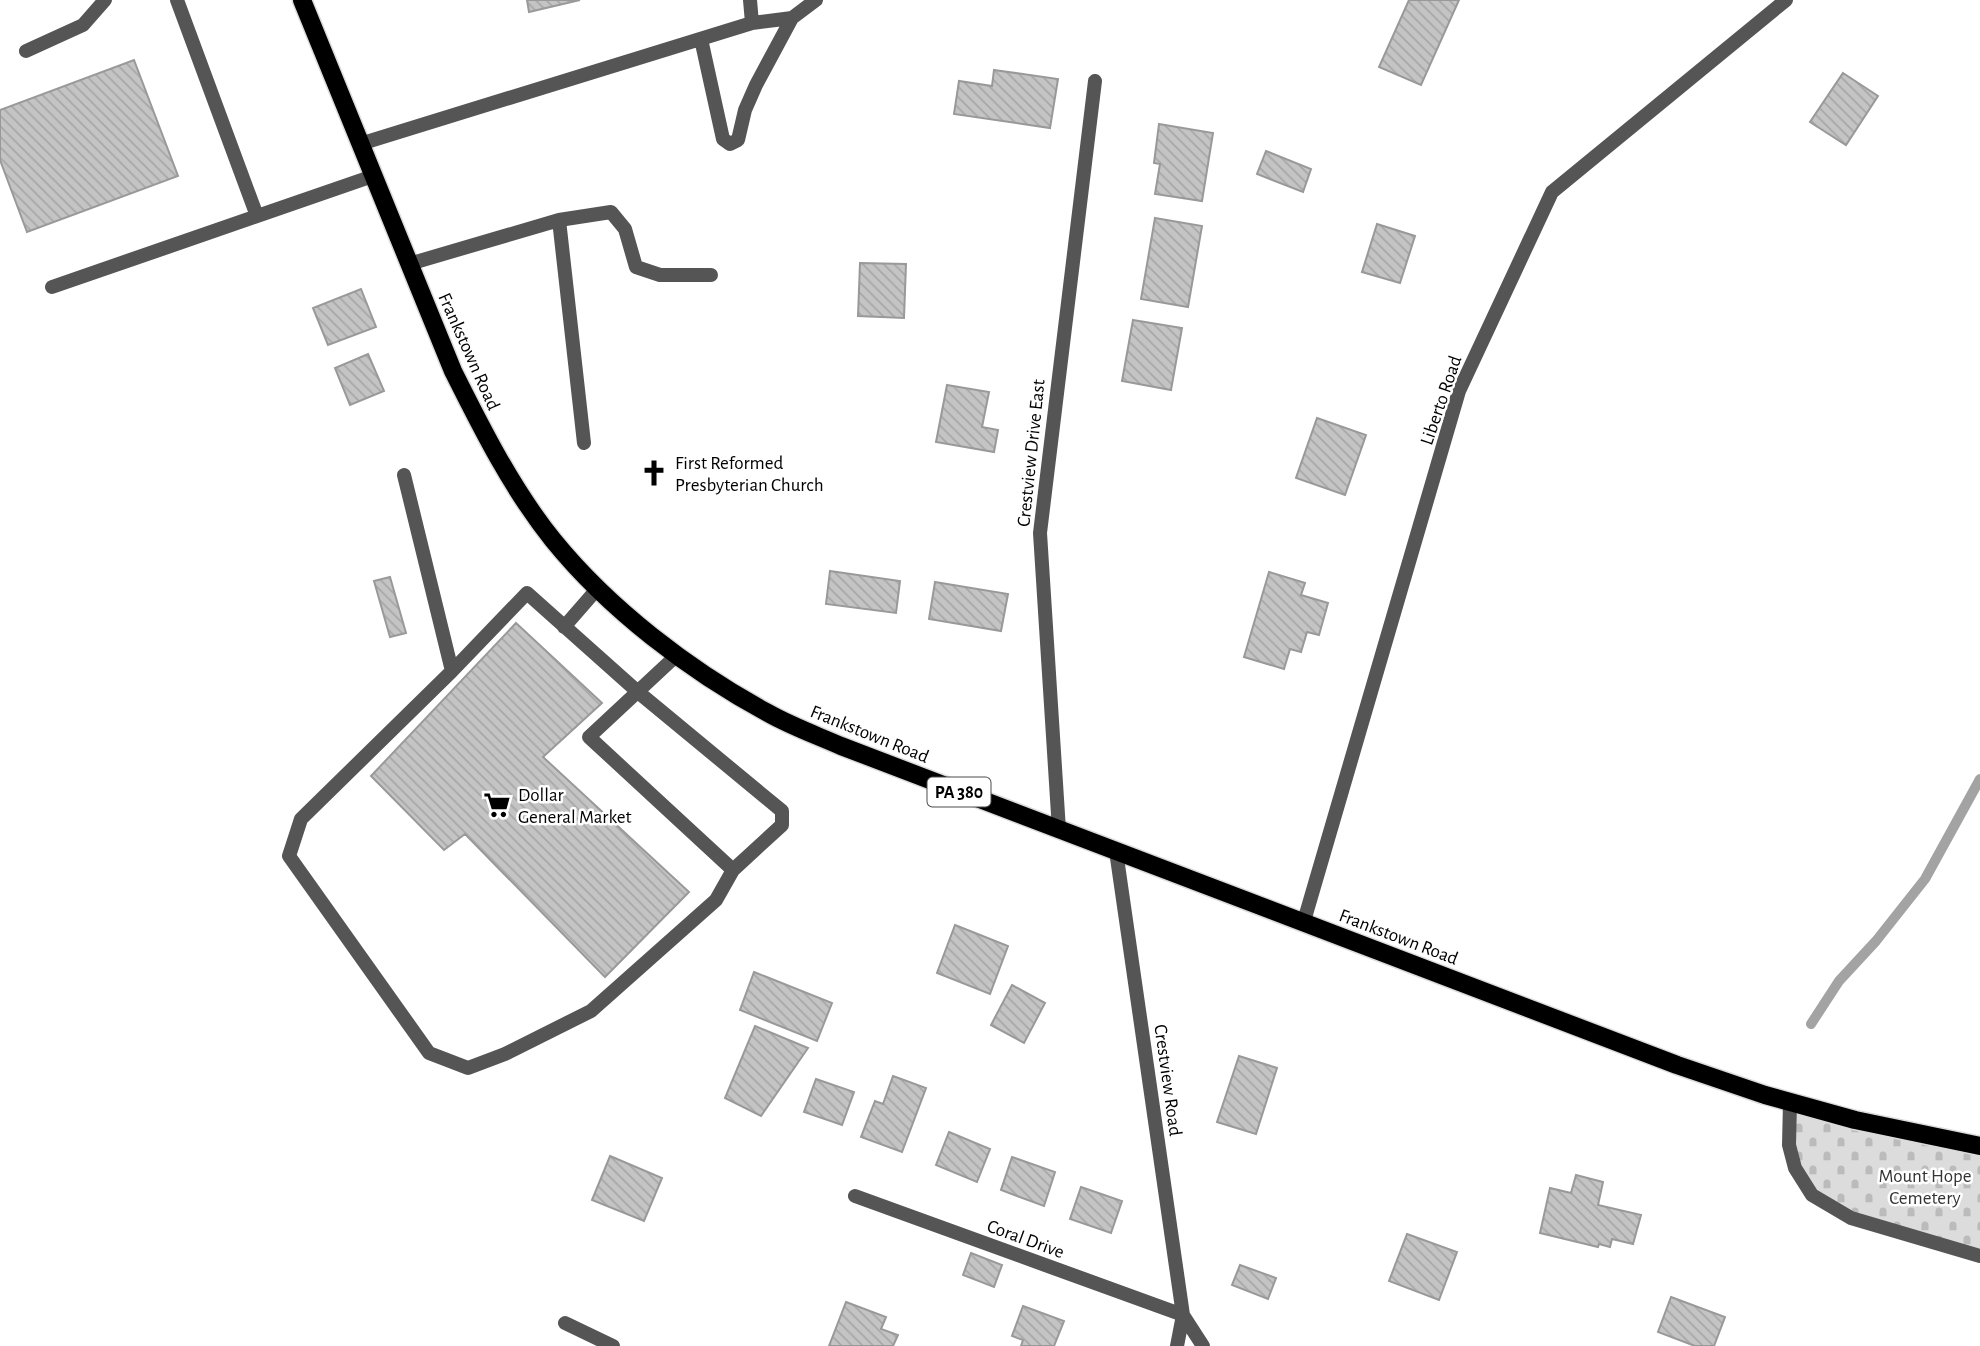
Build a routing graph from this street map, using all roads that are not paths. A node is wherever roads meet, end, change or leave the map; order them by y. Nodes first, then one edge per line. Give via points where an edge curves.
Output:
1 (104, 0) edge
2 (177, 0) edge
3 (302, 0) edge
4 (750, 0) edge
5 (816, 0) edge
6 (1786, 0) edge
7 (792, 18) junction
8 (752, 23) junction
9 (701, 39) junction
10 (26, 51) dead end
11 (1095, 81) dead end
12 (360, 144) junction
13 (373, 176) junction
14 (257, 216) junction
15 (559, 220) junction
16 (409, 264) junction
17 (711, 275) dead end
18 (51, 287) dead end
19 (584, 443) dead end
20 (404, 475) dead end
21 (598, 589) junction
22 (564, 627) junction
23 (677, 654) junction
24 (452, 671) junction
25 (638, 692) junction
26 (1059, 830) junction
27 (1116, 851) junction
28 (733, 870) junction
29 (1304, 921) junction
30 (1790, 1102) junction
31 (1980, 1146) edge
32 (855, 1196) dead end
33 (1980, 1256) edge
34 (1183, 1315) junction
35 (565, 1323) dead end
36 (612, 1346) edge
37 (1177, 1346) edge
38 (1203, 1346) edge

1 - 10 street via 83,25
2 - 14 street
3 - 12 main road, Frankstown Road / PA 380
4 - 8 street
5 - 7 street
6 - 29 street, Liberto Road via 1552,192 1459,391
7 - 8 street
7 - 9 street via 755,85 738,140 730,144 723,139
8 - 9 street
9 - 12 street
11 - 26 street, Crestview Drive East via 1040,533
12 - 13 main road, Frankstown Road / PA 380
13 - 14 street
13 - 16 main road, Frankstown Road / PA 380
14 - 18 street
15 - 16 street
15 - 17 street via 611,212 625,229 636,267 660,275
15 - 19 street
16 - 21 main road, Frankstown Road / PA 380 via 481,428 553,539
20 - 24 street
21 - 22 street
21 - 23 main road, Frankstown Road / PA 380
22 - 24 street via 527,593
22 - 25 street
23 - 25 street
23 - 26 main road, Frankstown Road / PA 380 via 768,713
24 - 28 street via 301,818 289,856 429,1053 468,1068 591,1011 716,900
25 - 28 street via 589,737
25 - 28 street via 782,811 782,825
26 - 27 main road, Frankstown Road / PA 380
27 - 29 main road, Frankstown Road / PA 380
27 - 34 street, Crestview Road
29 - 30 main road, Frankstown Road / PA 380 via 1677,1065
30 - 31 main road, Frankstown Road / PA 380
30 - 33 street via 1789,1145 1795,1168 1812,1195 1851,1218
32 - 34 street, Coral Drive
34 - 37 street, Crestview Road
34 - 38 street, Crestview Road
35 - 36 street

